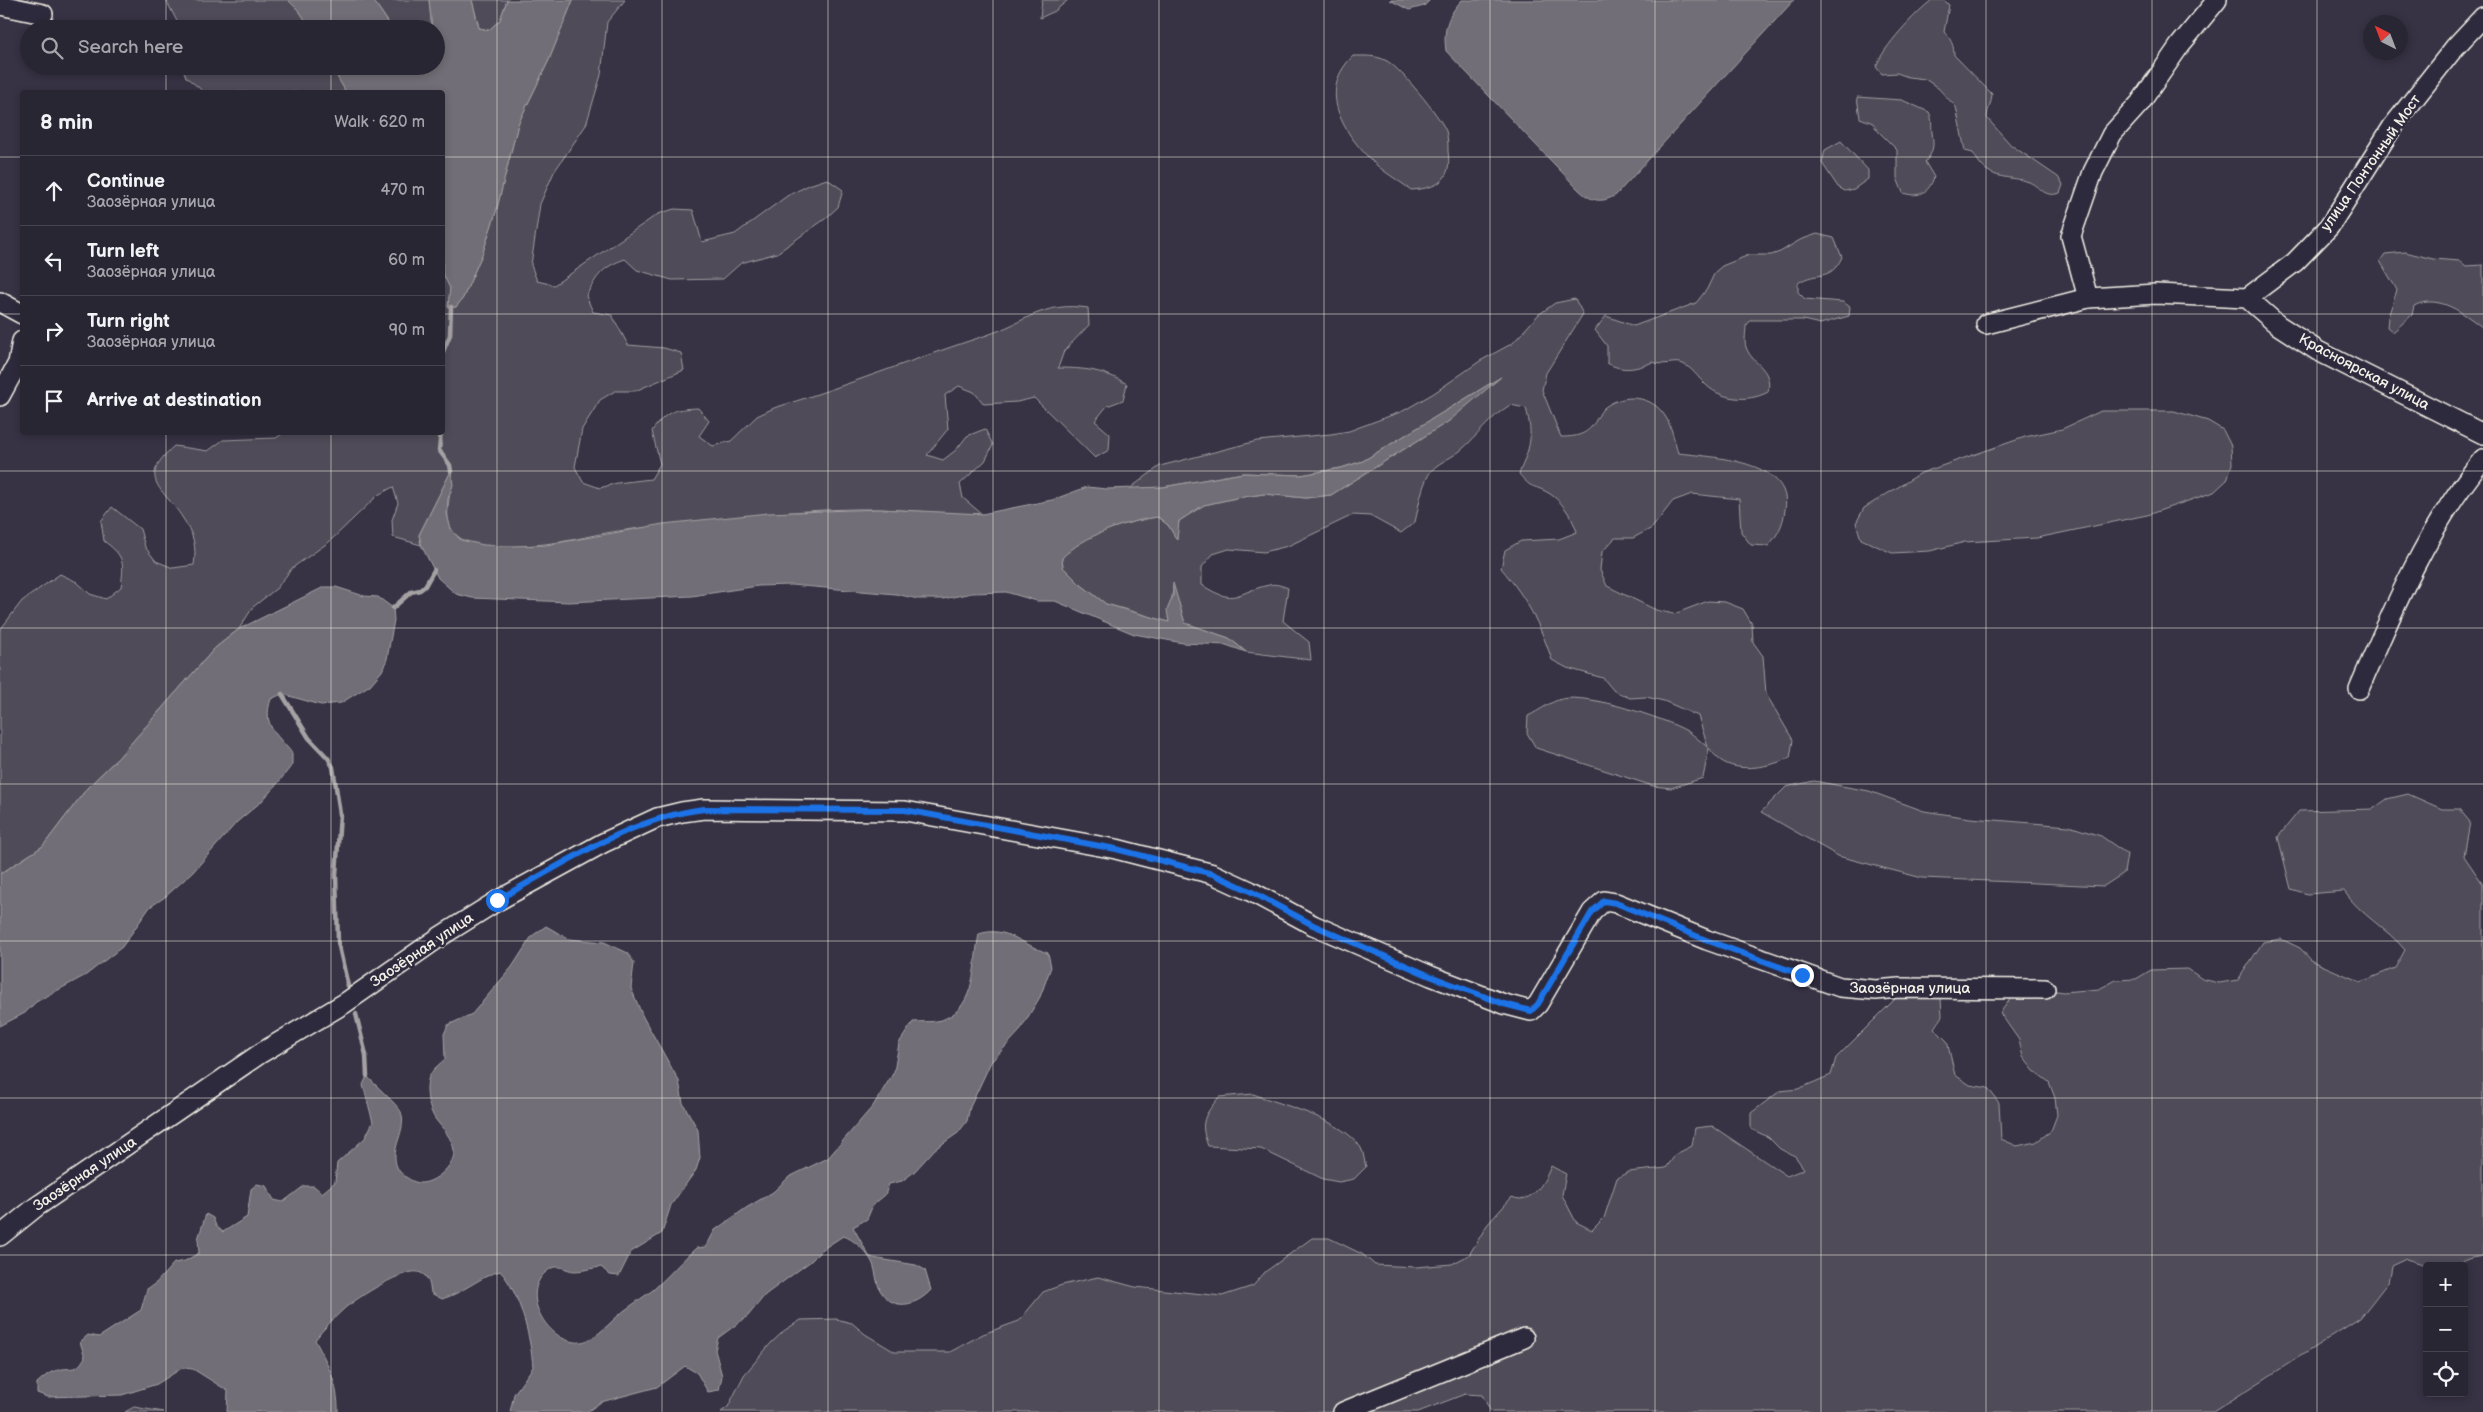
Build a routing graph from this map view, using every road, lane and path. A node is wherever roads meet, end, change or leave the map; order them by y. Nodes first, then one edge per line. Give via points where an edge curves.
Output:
1 (2216, 0) edge
2 (0, 5) edge
3 (43, 14) dead end
4 (2483, 17) edge
5 (2088, 298) junction
6 (2247, 298) junction
7 (0, 302) edge
8 (20, 313) edge
9 (1986, 324) dead end
10 (20, 352) edge
11 (0, 396) edge
12 (2483, 434) edge
13 (2483, 459) edge
14 (2359, 688) dead end
15 (2045, 989) dead end
16 (0, 1236) edge
17 (1524, 1338) dead end
18 (1343, 1412) edge

1 - 5 street via 2180,44 2140,103 2112,134 2093,172 2071,236
2 - 3 street
4 - 6 street, улица Понтонный Мост via 2393,126 2329,227 2294,262
5 - 6 street via 2156,294
5 - 9 street
6 - 12 street, Красноярская улица via 2278,325 2318,351
7 - 8 street
10 - 11 street via 18,363
13 - 14 street via 2444,516 2401,590
15 - 16 street, Заозёрная улица via 1876,990 1840,987 1604,901 1592,912 1531,1011 1430,976 1313,925 1213,874 1116,849 905,810 704,809 657,818 497,900 346,1003 261,1053 36,1207
17 - 18 street

